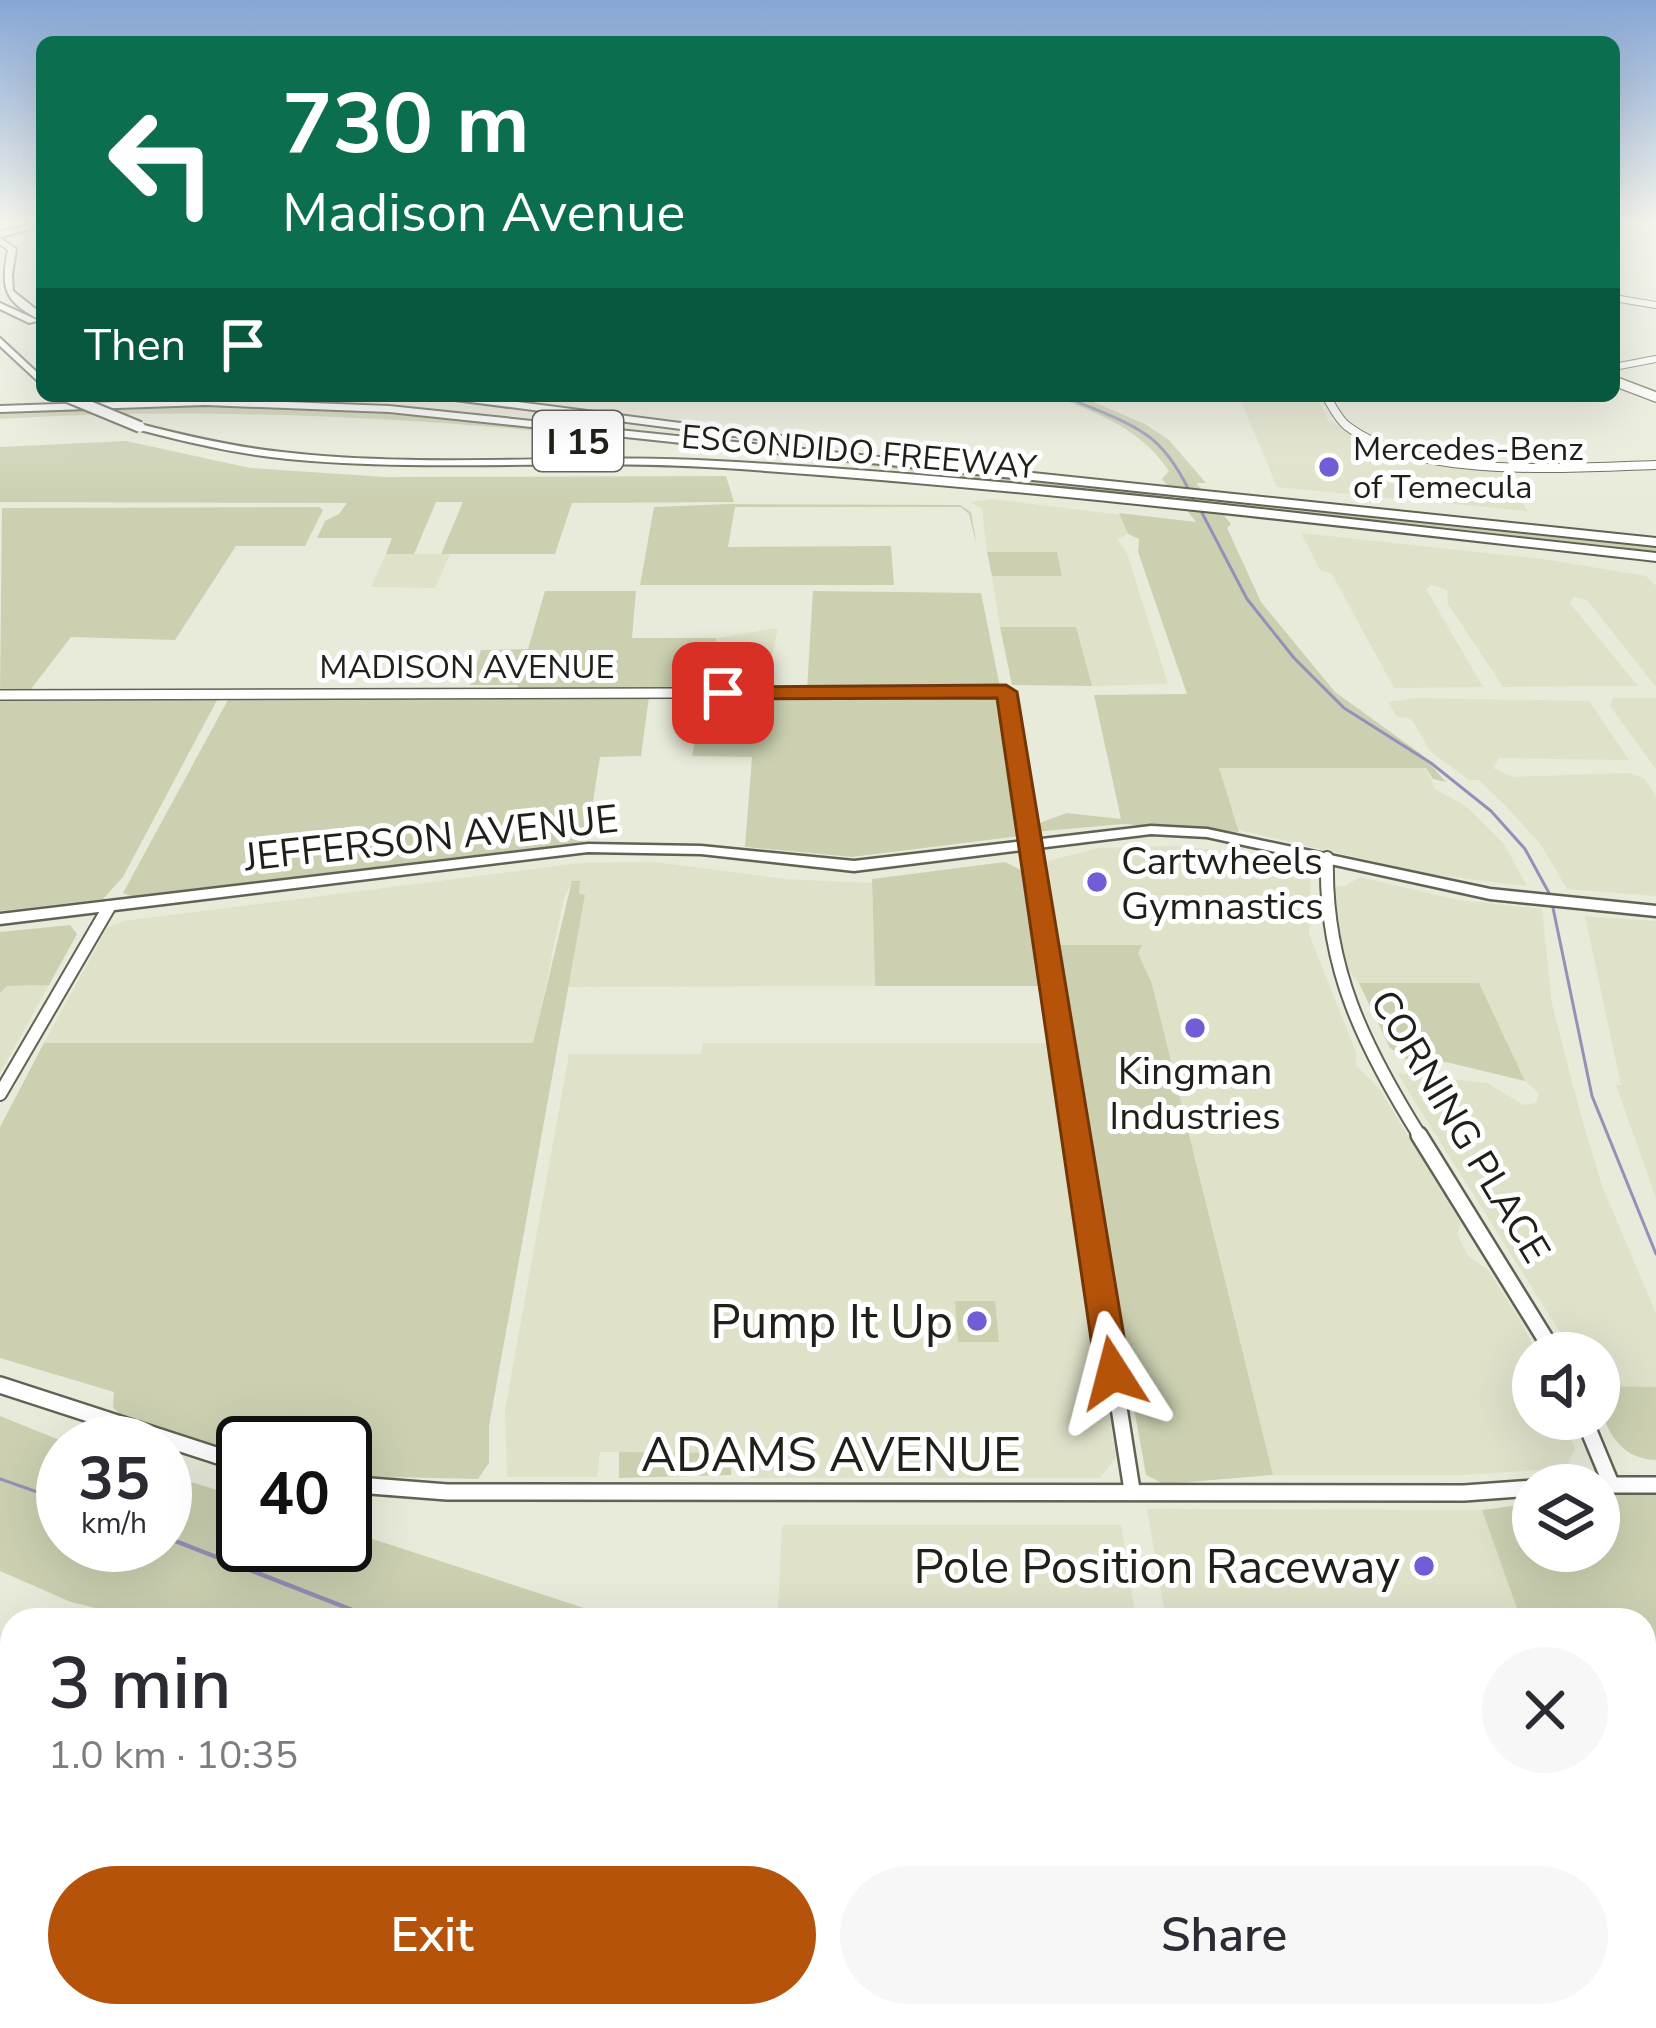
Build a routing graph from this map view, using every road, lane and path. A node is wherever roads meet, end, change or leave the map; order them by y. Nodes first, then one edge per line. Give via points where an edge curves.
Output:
1 (3, 346) edge
2 (1656, 357) edge
3 (1620, 370) edge
4 (1620, 375) edge
5 (36, 376) edge
6 (1656, 395) edge
7 (80, 402) edge
8 (95, 402) edge
9 (378, 402) edge
10 (384, 402) edge
11 (493, 402) edge
12 (1329, 402) edge
13 (35, 406) junction
14 (0, 409) edge
15 (0, 421) edge
16 (659, 437) junction
17 (868, 451) junction
18 (1656, 464) edge
19 (1141, 484) junction
20 (1154, 504) junction
21 (1656, 539) edge
22 (1534, 544) junction
23 (1656, 557) edge
24 (1656, 568) edge
25 (0, 695) edge
26 (1030, 847) junction
27 (1327, 859) junction
28 (854, 866) junction
29 (412, 870) junction
30 (796, 872) junction
31 (346, 887) junction
32 (1656, 907) edge
33 (107, 911) junction
34 (0, 922) edge
35 (0, 1094) edge
36 (1544, 1332) edge
37 (0, 1385) edge
38 (216, 1455) edge
39 (1620, 1484) edge
40 (1656, 1484) edge
41 (372, 1486) edge
42 (1132, 1490) junction
43 (1512, 1490) edge

1 - 5 highway
2 - 3 main road
4 - 6 main road
7 - 20 highway, ESCONDIDO FREEWAY, bridge via 210,445 340,462 716,464
8 - 13 highway
9 - 16 highway
10 - 17 highway
11 - 17 highway
12 - 18 street via 1336,418 1363,436 1432,458
13 - 14 highway, I 15
13 - 16 highway, I 15 via 300,404
15 - 20 highway, I 15 via 201,413 380,421
16 - 19 highway, ESCONDIDO FREEWAY / I 15
17 - 19 highway
19 - 21 highway, ESCONDIDO FREEWAY / I 15
20 - 22 highway, ESCONDIDO FREEWAY / I 15
22 - 23 highway, ESCONDIDO FREEWAY / I 15
22 - 24 highway
25 - 26 street, MADISON AVENUE via 1006,692
26 - 27 main road, JEFFERSON AVENUE via 1226,838
26 - 28 main road, JEFFERSON AVENUE
26 - 30 main road, JEFFERSON AVENUE via 891,872
26 - 42 street
27 - 32 main road, JEFFERSON AVENUE via 1438,886
27 - 36 street, CORNING PLACE via 1323,922 1342,993
28 - 29 main road, JEFFERSON AVENUE via 630,847
28 - 30 main road
29 - 31 main road
29 - 33 main road, JEFFERSON AVENUE
30 - 31 main road, JEFFERSON AVENUE via 611,855
31 - 33 main road, JEFFERSON AVENUE
33 - 34 main road, JEFFERSON AVENUE
33 - 35 street
37 - 38 street
39 - 40 street
41 - 42 street, ADAMS AVENUE
42 - 43 street, ADAMS AVENUE

